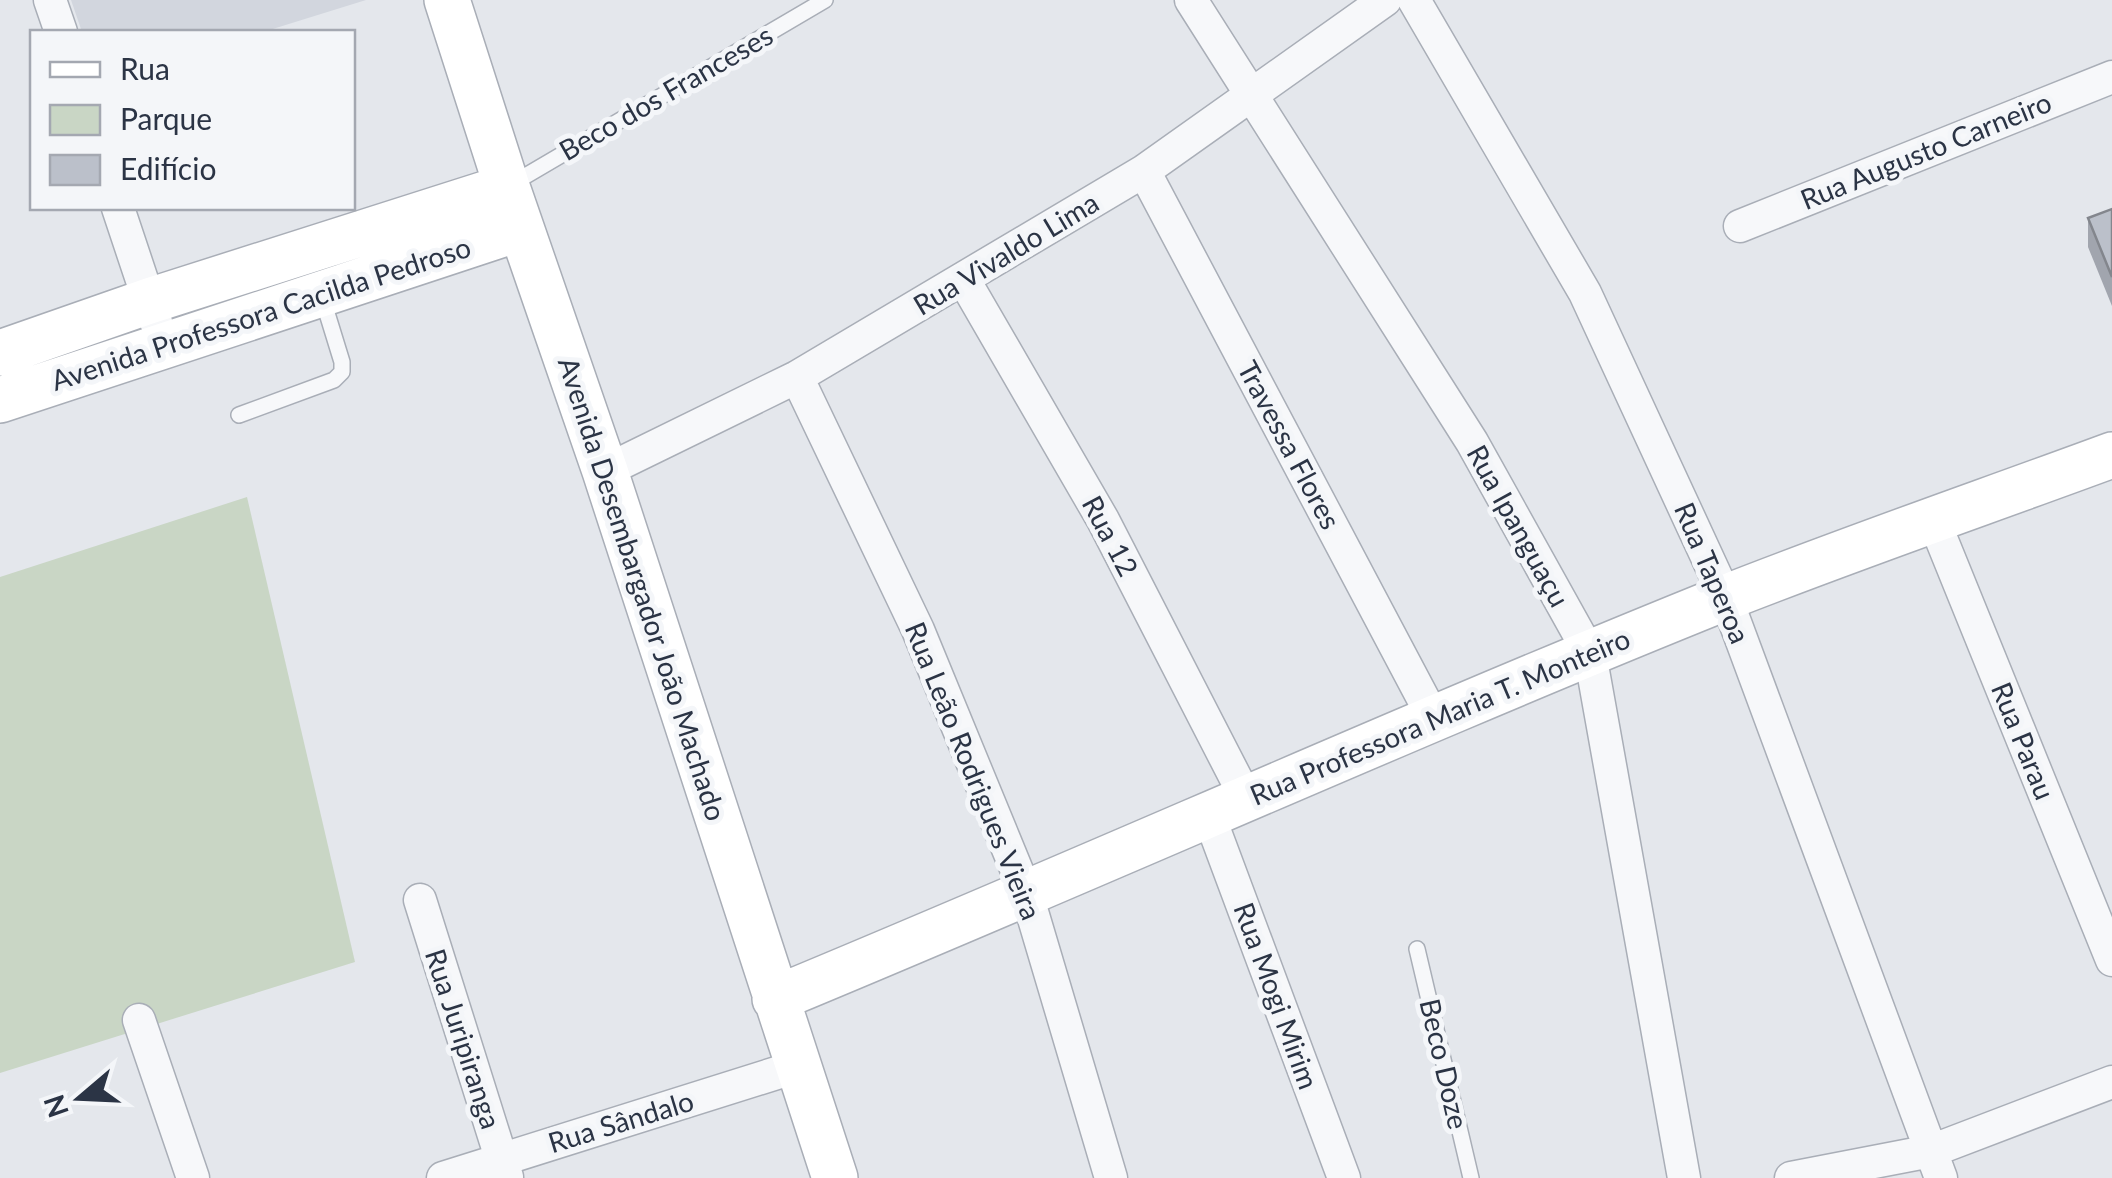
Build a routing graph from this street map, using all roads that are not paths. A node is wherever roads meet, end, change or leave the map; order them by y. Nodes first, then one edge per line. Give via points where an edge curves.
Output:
1 (50, 0) edge
2 (447, 0) edge
3 (825, 0) edge
4 (1191, 0) edge
5 (1385, 0) edge
6 (1414, 0) edge
7 (60, 30) edge
8 (2112, 77) edge
9 (1250, 94) junction
10 (1144, 171) junction
11 (514, 207) junction
12 (119, 210) edge
13 (1740, 226) dead end
14 (964, 280) junction
15 (321, 294) junction
16 (149, 301) junction
17 (164, 346) junction
18 (0, 353) edge
19 (797, 378) junction
20 (0, 400) edge
21 (239, 415) dead end
22 (2112, 455) edge
23 (605, 471) junction
24 (1934, 521) junction
25 (1726, 598) junction
26 (1590, 654) junction
27 (1434, 719) junction
28 (1227, 806) junction
29 (1027, 895) junction
30 (420, 900) dead end
31 (1417, 949) dead end
32 (2112, 960) edge
33 (776, 1000) junction
34 (139, 1020) dead end
35 (799, 1066) junction
36 (2112, 1082) edge
37 (1936, 1165) edge
38 (504, 1168) edge
39 (193, 1178) edge
40 (443, 1178) edge
41 (835, 1178) edge
42 (1112, 1178) edge
43 (1344, 1178) edge
44 (1471, 1178) edge
45 (1684, 1178) edge
46 (1790, 1178) edge

1 - 7 street
2 - 11 street, Avenida Desembargador João Machado
3 - 11 lane, Beco dos Franceses
4 - 9 street, Rua Ipanguaçu
5 - 9 street, Rua Vivaldo Lima
6 - 25 street, Rua Taperoa via 1585,293
8 - 13 street, Rua Augusto Carneiro
9 - 10 street, Rua Vivaldo Lima
9 - 26 street, Rua Ipanguaçu via 1472,442
10 - 14 street, Rua Vivaldo Lima
10 - 27 street, Travessa Flores
11 - 15 street, Avenida Professora Cacilda Pedroso
11 - 16 street, Avenida Professora Cacilda Pedroso
11 - 23 street, Avenida Desembargador João Machado
12 - 16 street
14 - 19 street, Rua Vivaldo Lima
14 - 28 street, Rua 12 via 1104,520
15 - 17 street, Avenida Professora Cacilda Pedroso
15 - 21 lane via 342,372
16 - 17 street
16 - 18 street, Avenida Professora Cacilda Pedroso
17 - 20 street, Avenida Professora Cacilda Pedroso
19 - 23 street, Rua Vivaldo Lima
19 - 29 street, Rua Leão Rodrigues Vieira via 918,630
22 - 24 street, Rua Professora Maria T. Monteiro
23 - 33 street, Avenida Desembargador João Machado
24 - 25 street, Rua Professora Maria T. Monteiro
24 - 32 street, Rua Parau
25 - 26 street, Rua Professora Maria T. Monteiro
25 - 37 street, Rua Taperoa
26 - 27 street, Rua Professora Maria T. Monteiro
26 - 45 street, Rua Ipanguaçu
27 - 28 street, Rua Professora Maria T. Monteiro
28 - 29 street, Rua Professora Maria T. Monteiro
28 - 43 street, Rua Mogi Mirim
29 - 33 street, Rua Professora Maria T. Monteiro
29 - 42 street, Rua Leão Rodrigues Vieira
30 - 38 street, Rua Juripiranga
31 - 44 lane, Beco Doze
33 - 35 street, Avenida Desembargador João Machado
34 - 39 street
35 - 38 street, Rua Sândalo
35 - 41 street, Avenida Desembargador João Machado
36 - 37 street
37 - 46 street
38 - 40 street, Rua Sândalo

